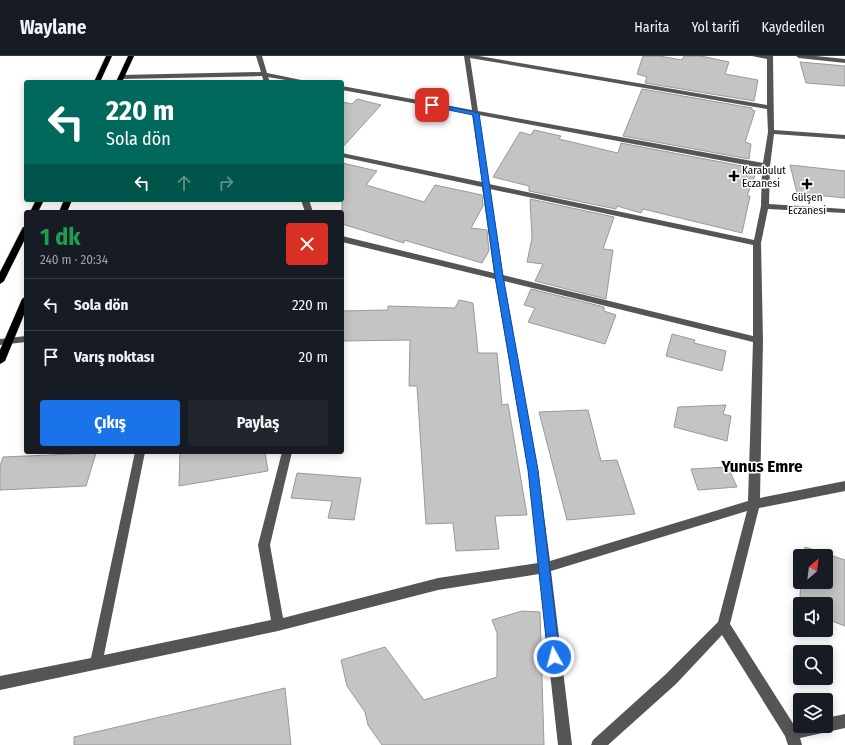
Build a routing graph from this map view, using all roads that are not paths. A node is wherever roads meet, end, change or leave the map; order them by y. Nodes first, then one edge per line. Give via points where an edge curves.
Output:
1 (109, 56) edge
2 (131, 56) edge
3 (259, 56) edge
4 (468, 56) edge
5 (755, 56) edge
6 (799, 56) edge
7 (770, 57) edge
8 (845, 61) edge
9 (265, 74) junction
10 (98, 80) edge
11 (120, 80) edge
12 (266, 80) edge
13 (297, 80) edge
14 (344, 88) edge
15 (770, 107) junction
16 (476, 113) junction
17 (771, 132) junction
18 (845, 137) edge
19 (344, 155) edge
20 (766, 166) junction
21 (486, 185) junction
22 (766, 206) junction
23 (845, 211) edge
24 (24, 233) edge
25 (344, 239) edge
26 (757, 243) junction
27 (499, 276) junction
28 (0, 281) edge
29 (24, 303) edge
30 (24, 339) edge
31 (758, 340) junction
32 (4, 342) edge
33 (0, 361) edge
34 (140, 454) edge
35 (287, 454) edge
36 (845, 486) edge
37 (754, 504) junction
38 (544, 568) junction
39 (278, 625) junction
40 (723, 626) junction
41 (96, 664) junction
42 (0, 684) edge
43 (845, 721) edge
44 (833, 724) edge
45 (807, 733) edge
46 (793, 739) edge
47 (565, 745) edge
48 (598, 745) edge

1 - 10 main road
2 - 11 main road
3 - 9 street
4 - 15 street
4 - 16 street
5 - 7 street
6 - 8 street
7 - 15 street
9 - 11 street
9 - 12 street
9 - 13 street
14 - 16 street
15 - 17 street
16 - 20 street
16 - 21 street
17 - 18 street
17 - 20 street
19 - 21 street
20 - 22 street
21 - 26 street
21 - 27 street
22 - 23 street
22 - 26 street
24 - 28 main road
25 - 27 street
26 - 31 street
27 - 31 street
27 - 38 street via 533,470
29 - 32 main road
30 - 32 street
31 - 37 street
32 - 33 main road
34 - 41 street
35 - 39 street via 264,545
36 - 37 street
37 - 38 street
37 - 40 street
38 - 39 street via 438,584
38 - 47 street
39 - 41 street
40 - 46 street
40 - 48 street via 671,679
41 - 42 street
43 - 44 street
45 - 46 street

